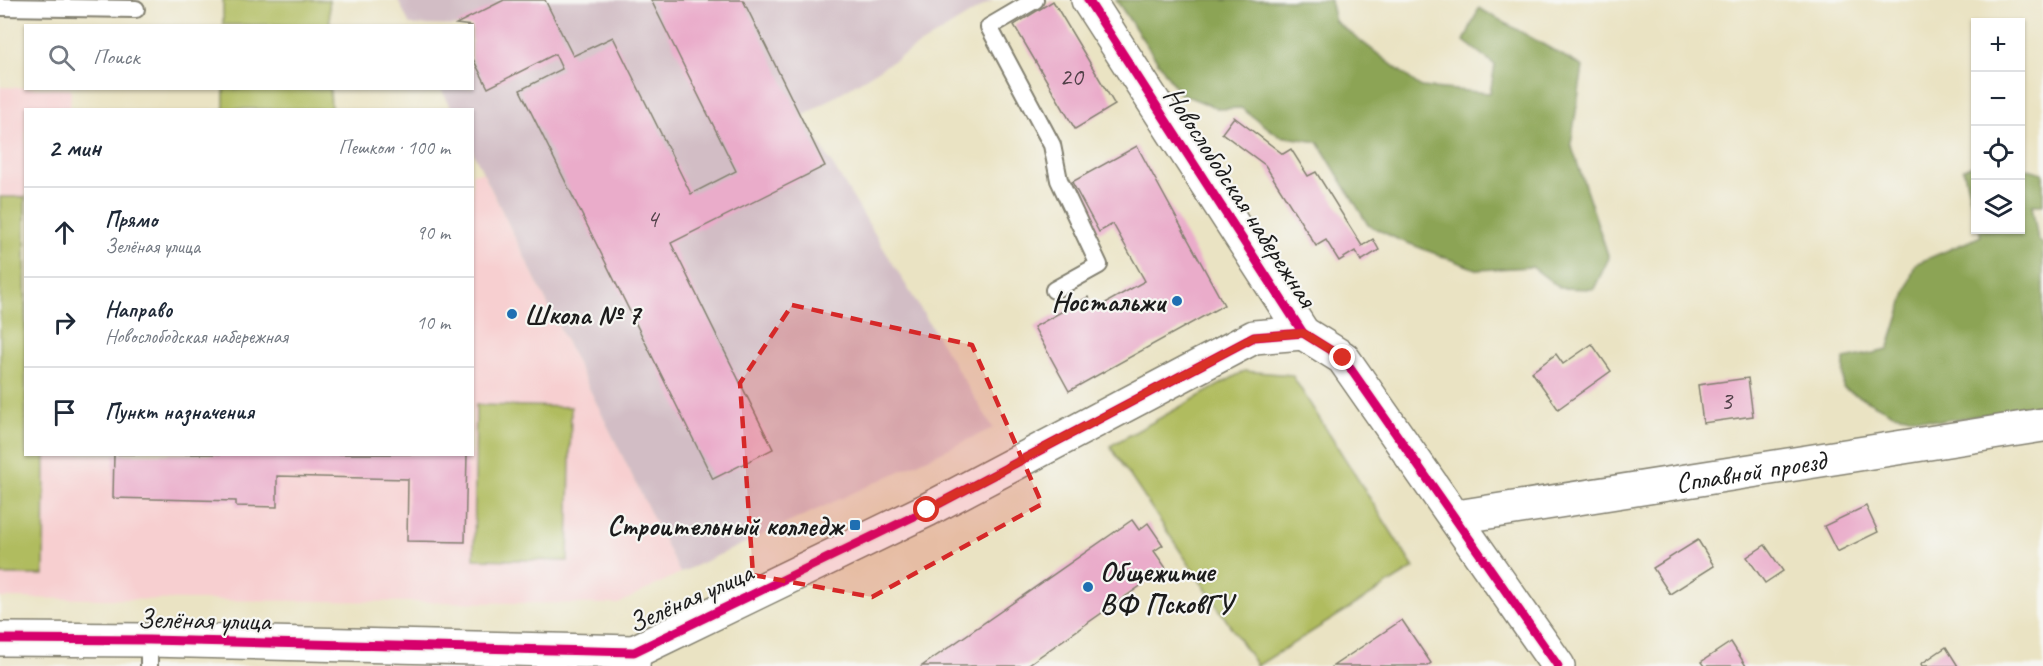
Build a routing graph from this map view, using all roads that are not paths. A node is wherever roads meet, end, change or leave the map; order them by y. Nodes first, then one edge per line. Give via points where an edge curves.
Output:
1 (1035, 0) edge
2 (1088, 0) edge
3 (0, 7) edge
4 (136, 9) dead end
5 (1054, 290) dead end
6 (1303, 333) junction
7 (2043, 425) edge
8 (1457, 517) junction
9 (0, 639) edge
10 (149, 653) edge
11 (633, 659) edge
12 (1558, 666) edge

1 - 5 lane via 988,27 1052,145 1059,180 1100,265
2 - 6 street, Новослободская набережная
3 - 4 lane
6 - 8 street, Новослободская набережная via 1343,358
6 - 11 street, Зелёная улица via 1254,337 927,510
7 - 8 street, Сплавной проезд
8 - 12 street, Новослободская набережная
9 - 10 street, Зелёная улица
10 - 11 street, Зелёная улица

